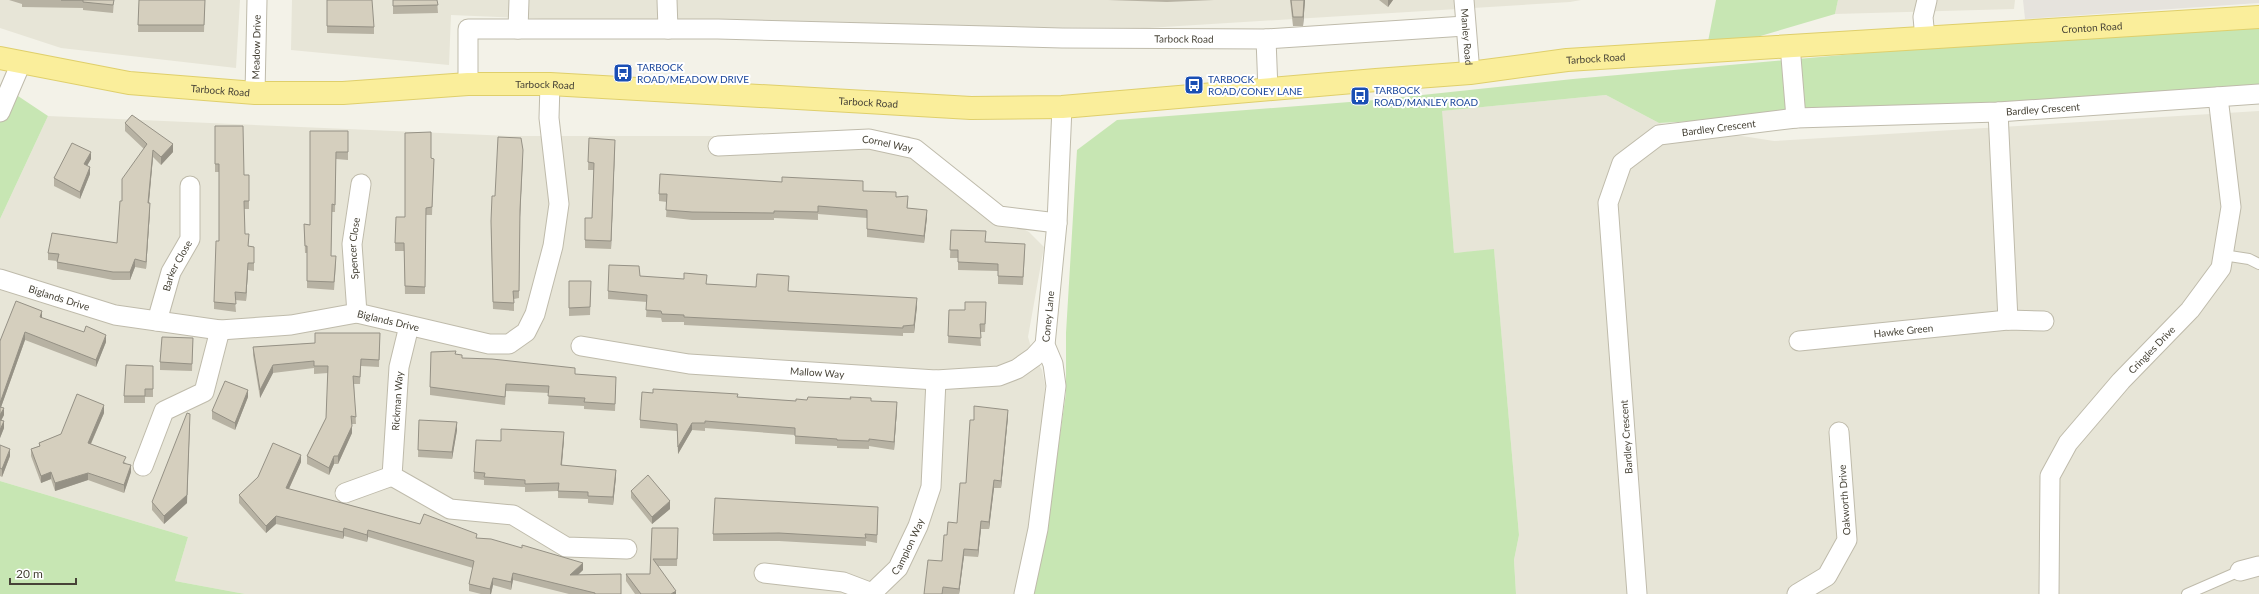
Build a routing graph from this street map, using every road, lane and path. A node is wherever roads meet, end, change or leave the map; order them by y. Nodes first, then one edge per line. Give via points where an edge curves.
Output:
1 (257, 0) edge
2 (519, 0) edge
3 (667, 0) edge
4 (1464, 0) edge
5 (1927, 0) edge
6 (2259, 17) edge
7 (1465, 26) junction
8 (518, 29) junction
9 (668, 29) junction
10 (1924, 38) junction
11 (1266, 39) junction
12 (1790, 45) junction
13 (0, 58) edge
14 (21, 62) junction
15 (1470, 74) junction
16 (468, 84) junction
17 (550, 84) junction
18 (1268, 90) junction
19 (255, 93) junction
20 (2259, 94) edge
21 (2218, 97) junction
22 (1062, 107) junction
23 (0, 112) edge
24 (1998, 112) junction
25 (1796, 118) junction
26 (718, 146) dead end
27 (361, 184) dead end
28 (190, 186) dead end
29 (1057, 223) junction
30 (2223, 255) junction
31 (2259, 264) edge
32 (1, 283) edge
33 (357, 313) junction
34 (2008, 320) junction
35 (157, 321) junction
36 (2044, 321) dead end
37 (409, 326) junction
38 (220, 330) junction
39 (1799, 341) dead end
40 (581, 346) dead end
41 (1045, 346) junction
42 (936, 380) junction
43 (1839, 432) dead end
44 (143, 466) dead end
45 (392, 476) junction
46 (345, 493) dead end
47 (627, 549) dead end
48 (2259, 566) edge
49 (2240, 571) joint
50 (764, 573) dead end
51 (1024, 594) edge
52 (1638, 594) edge
53 (1797, 594) edge
54 (2049, 594) edge
55 (2187, 594) edge

1 - 19 street, Meadow Drive
2 - 8 street
3 - 9 street
4 - 7 street, Manley Road
5 - 10 street via 1923,16
6 - 10 main road, Cronton Road
7 - 11 street, Tarbock Road
7 - 15 street, Manley Road
8 - 9 street, Tarbock Road
8 - 16 street, Tarbock Road via 468,29
9 - 11 street, Tarbock Road via 1062,38
10 - 12 main road, Tarbock Road
11 - 18 street
12 - 15 main road, Tarbock Road via 1567,60
12 - 25 street
13 - 14 main road, Tarbock Road
14 - 19 main road, Tarbock Road via 129,83
14 - 23 street
15 - 18 main road, Tarbock Road
16 - 17 main road, Tarbock Road
16 - 19 main road, Tarbock Road via 343,93
17 - 22 main road, Tarbock Road via 971,108
17 - 37 street, Biglands Drive via 549,118 559,204 553,246 535,314 526,332 508,344 489,344
18 - 22 main road, Tarbock Road
20 - 21 street, Bardley Crescent
21 - 24 street, Bardley Crescent
21 - 30 street, Cringles Drive via 2231,207
22 - 29 street, Coney Lane
24 - 25 street, Bardley Crescent
24 - 34 street
25 - 52 street, Bardley Crescent via 1659,135 1622,163 1608,203
26 - 29 street, Cornel Way via 869,139 915,149 999,216
27 - 33 street, Spencer Close via 352,244
28 - 35 street, Barker Close via 190,239 171,272
29 - 41 street, Coney Lane
30 - 31 lane via 2249,259
30 - 54 street, Cringles Drive via 2221,268 2190,310 2121,382 2068,443 2050,476
32 - 35 street, Biglands Drive via 116,315
33 - 37 street, Biglands Drive via 380,316
33 - 38 street, Biglands Drive via 291,325
34 - 36 street, Hawke Green
34 - 39 street, Hawke Green
35 - 38 street, Biglands Drive
37 - 45 street, Rickman Way via 399,367
38 - 44 street via 204,392 164,411
40 - 42 street, Mallow Way via 689,364
41 - 42 street, Mallow Way via 1017,369 999,376
41 - 51 street, Coney Lane via 1053,364 1056,386 1038,529
42 - 50 street, Campion Way via 931,487 918,526 898,568 872,594 842,582
43 - 53 street, Oakworth Drive via 1847,540 1827,576
45 - 46 street
45 - 47 street via 450,509 513,515 566,547
48 - 49 street
49 - 55 lane

